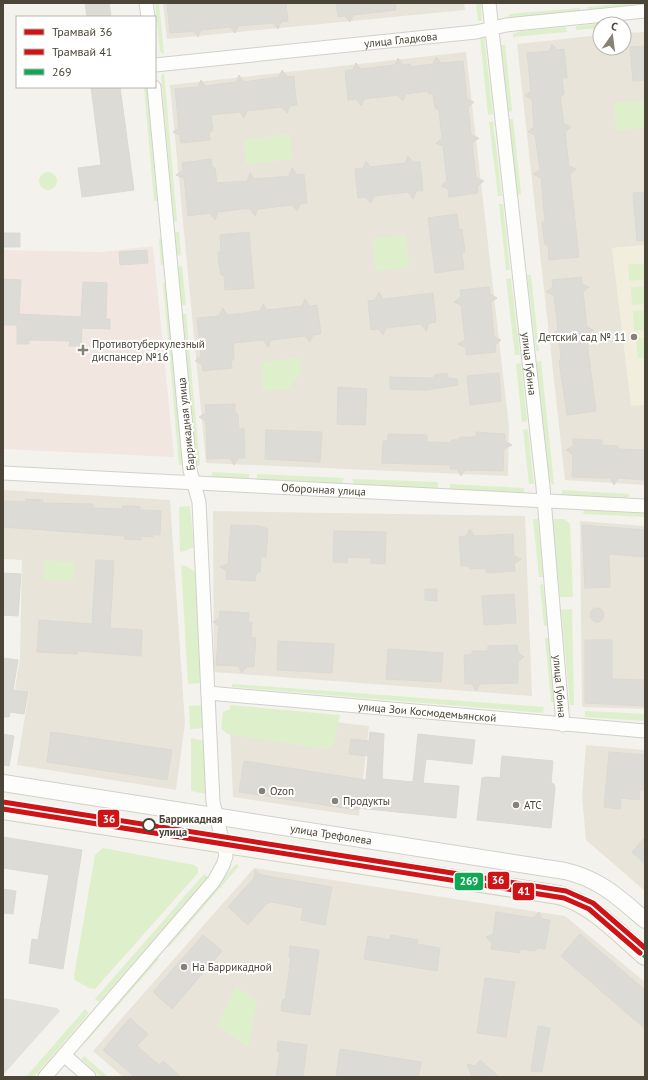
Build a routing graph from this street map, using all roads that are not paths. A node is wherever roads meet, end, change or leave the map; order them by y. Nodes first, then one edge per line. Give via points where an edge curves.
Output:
1 (146, 3) edge
2 (489, 3) edge
3 (645, 11) edge
4 (148, 16) edge
5 (492, 29) junction
6 (156, 65) edge
7 (154, 88) edge
8 (3, 473) edge
9 (193, 483) junction
10 (544, 500) junction
11 (645, 506) edge
12 (208, 693) junction
13 (563, 725) junction
14 (645, 731) edge
15 (3, 783) edge
16 (3, 810) edge
17 (217, 816) junction
18 (223, 844) junction
19 (645, 920) edge
20 (645, 956) edge
21 (64, 1055) junction
22 (45, 1077) edge
23 (89, 1077) edge

1 - 4 street
2 - 5 street, улица Губина
3 - 5 street, улица Гладкова
5 - 6 street, улица Гладкова
5 - 10 street, улица Губина
7 - 9 street, Баррикадная улица
8 - 9 street, Оборонная улица
9 - 10 street, Оборонная улица
9 - 12 street, Баррикадная улица via 199,502
10 - 11 street, Оборонная улица
10 - 13 street, улица Губина
12 - 13 street, улица Зои Космодемьянской
12 - 17 street, Баррикадная улица via 213,802
13 - 14 street, улица Зои Космодемьянской
15 - 17 street, улица Трефолева
16 - 18 main road
17 - 18 street, Баррикадная улица
17 - 19 street, улица Трефолева via 580,874 611,891
18 - 20 main road via 571,898 594,912
18 - 21 street, Баррикадная улица via 226,856 214,880
21 - 22 street, Баррикадная улица
21 - 23 street

